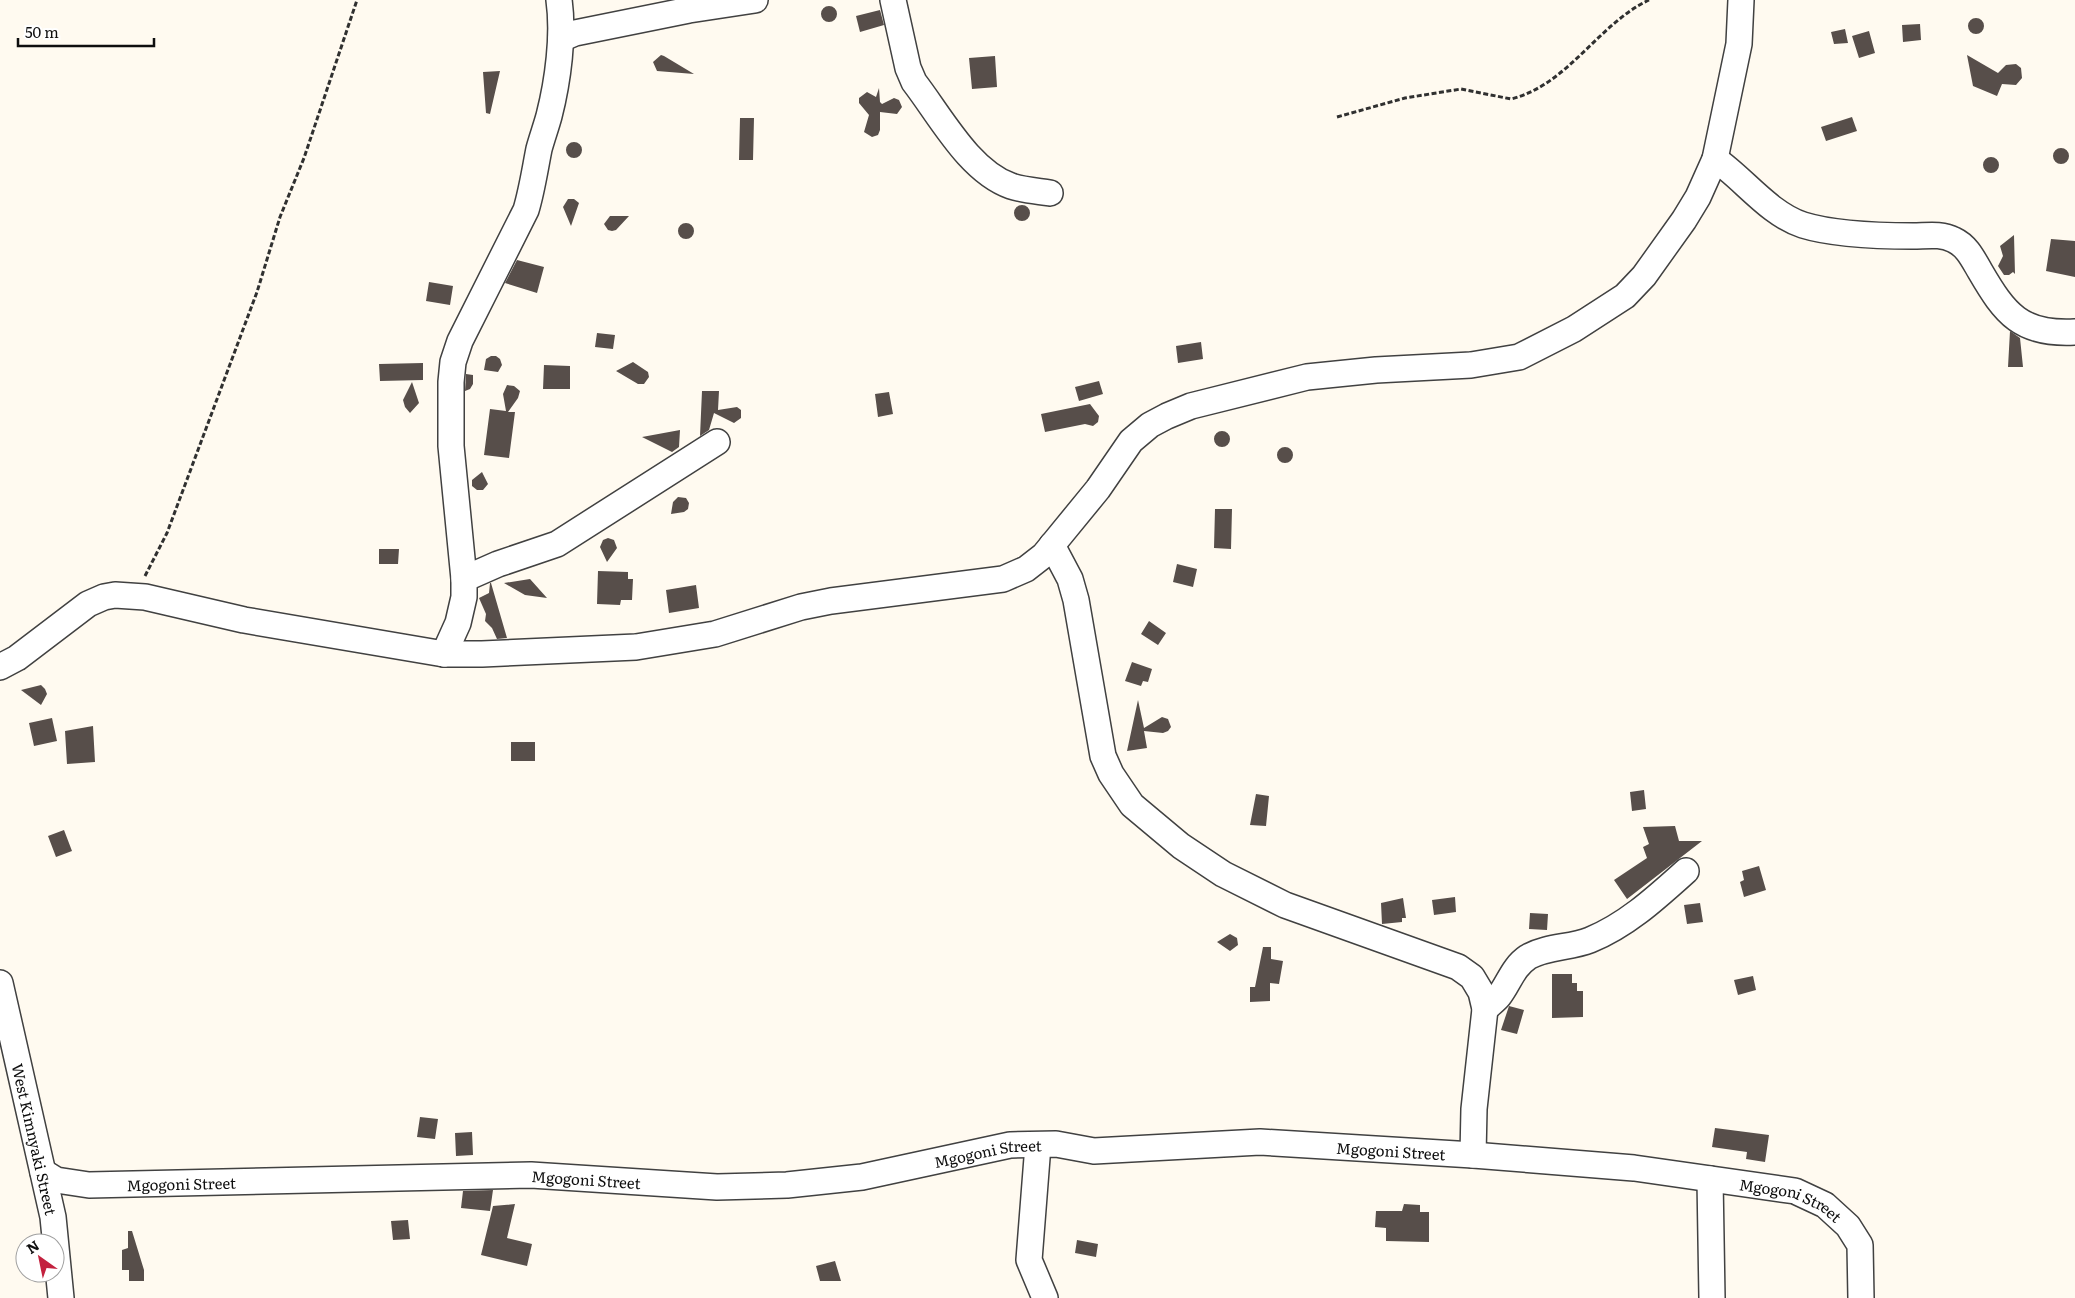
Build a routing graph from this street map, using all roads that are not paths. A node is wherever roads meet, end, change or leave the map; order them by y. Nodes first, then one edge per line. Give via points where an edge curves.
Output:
1 (559, 0) edge
2 (755, 0) edge
3 (893, 0) edge
4 (1741, 0) edge
5 (561, 39) junction
6 (1715, 159) junction
7 (1050, 193) dead end
8 (2075, 332) edge
9 (717, 442) dead end
10 (1052, 545) junction
11 (464, 579) junction
12 (444, 654) junction
13 (0, 666) edge
14 (1686, 871) dead end
15 (0, 982) edge
16 (1485, 1009) junction
17 (1038, 1145) junction
18 (1473, 1155) junction
19 (44, 1172) junction
20 (1710, 1179) junction
21 (61, 1298) edge
22 (1045, 1298) edge
23 (1712, 1298) edge
24 (1861, 1298) edge

1 - 5 street
2 - 5 street via 689,10 575,33
3 - 7 street via 914,82 974,162 987,174 1012,186
4 - 6 street via 1739,44
5 - 11 street via 550,114 526,210 460,341 453,362 451,446
6 - 8 street via 1775,209 1802,224 1819,229 1930,234 1953,239 1973,258 2010,316 2041,329
6 - 10 street via 1698,197 1644,276 1625,296 1574,329 1519,357 1493,363 1307,377 1183,409 1150,425 1131,441 1104,482
9 - 11 street via 557,544
10 - 12 street via 1026,569 1003,579 831,601 715,634 636,647
10 - 16 street via 1070,579 1076,600 1103,756 1132,805 1167,835 1223,874 1285,905 1458,967 1472,977 1481,992
11 - 12 street via 458,623
12 - 13 street via 244,620 129,594 104,597 88,604 17,658
14 - 16 street via 1608,932 1588,941 1529,957 1513,972 1498,998
15 - 19 street, West Kimnyaki Street
16 - 18 street via 1474,1109
17 - 18 street, Mgogoni Street via 1056,1144 1094,1151 1260,1142
17 - 19 street, Mgogoni Street via 1010,1145 862,1177 787,1185 717,1186 538,1175 90,1184 56,1180
17 - 22 street via 1029,1260
18 - 20 street, Mgogoni Street via 1634,1168
19 - 21 street, West Kimnyaki Street
20 - 23 street
20 - 24 street, Mgogoni Street via 1794,1191 1825,1205 1848,1226 1860,1245

